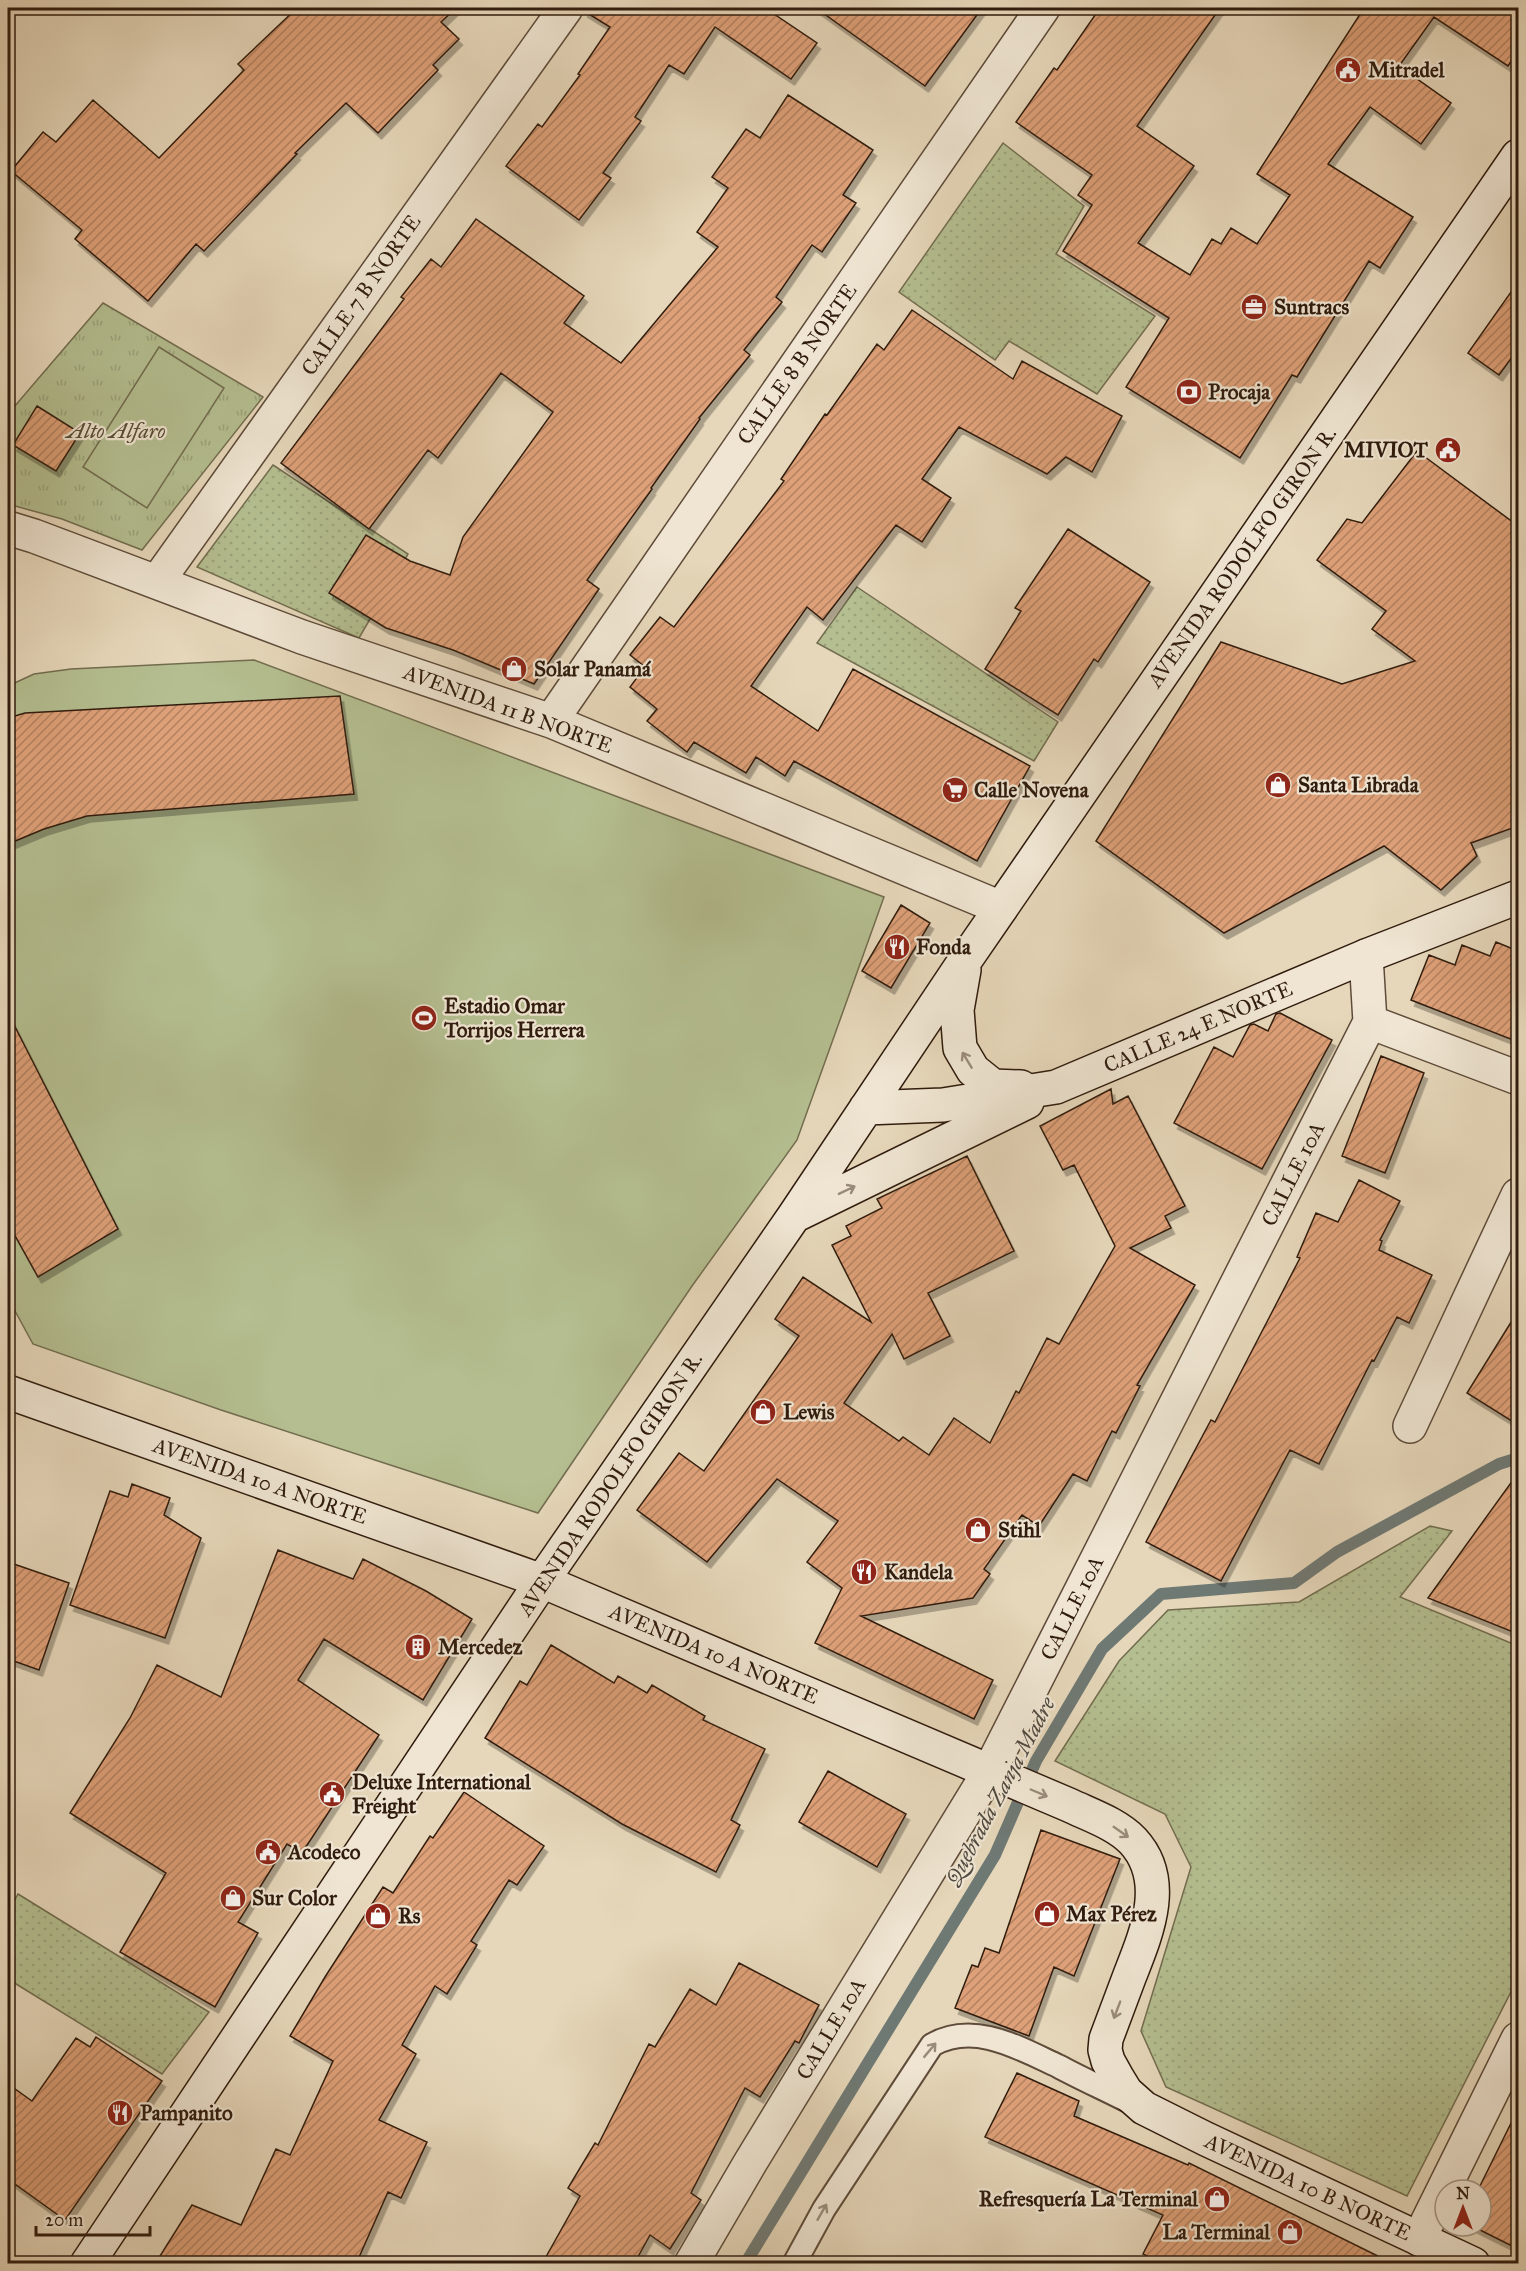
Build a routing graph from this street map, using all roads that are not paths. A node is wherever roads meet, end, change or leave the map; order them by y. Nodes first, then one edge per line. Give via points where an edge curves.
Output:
1 (566, 8) edge
2 (1043, 8) edge
3 (1518, 156) edge
4 (8, 528) edge
5 (157, 582) junction
6 (551, 721) junction
7 (1518, 897) edge
8 (1001, 909) junction
9 (1365, 956) junction
10 (966, 959) junction
11 (1370, 1022) junction
12 (1518, 1078) edge
13 (1056, 1087) junction
14 (866, 1108) junction
15 (1518, 1195) edge
16 (794, 1216) junction
17 (8, 1392) edge
18 (1410, 1426) dead end
19 (543, 1581) junction
20 (999, 1776) junction
21 (1518, 2039) edge
22 (1144, 2108) junction
23 (1419, 2239) junction
24 (87, 2264) edge
25 (691, 2264) edge
26 (794, 2264) edge
27 (1473, 2264) edge

1 - 5 street, CALLE 7 B NORTE
2 - 6 street, CALLE 8 B NORTE
3 - 8 street, AVENIDA RODOLFO GIRON R.
4 - 5 street, AVENIDA 11 B NORTE
5 - 6 street, AVENIDA 11 B NORTE via 302,637
6 - 8 street, AVENIDA 11 B NORTE
7 - 9 street, CALLE 24 E NORTE
8 - 10 street, AVENIDA RODOLFO GIRON R.
9 - 11 street
9 - 13 street, CALLE 24 E NORTE
13 -> 10 street via 993,1086 974,1070 960,1048 957,1028
10 - 14 street, AVENIDA RODOLFO GIRON R.
11 - 12 street
11 - 20 street, CALLE 10A
13 - 14 street, CALLE 24 E NORTE via 943,1105
16 -> 13 street
14 - 16 street, AVENIDA RODOLFO GIRON R.
15 - 18 street
16 - 19 street, AVENIDA RODOLFO GIRON R.
17 - 19 street, AVENIDA 10 A NORTE
19 - 20 street, AVENIDA 10 A NORTE
19 - 24 street, AVENIDA RODOLFO GIRON R.
20 -> 22 street, AVENIDA 10 A NORTE via 1113,1826 1132,1839 1144,1859 1152,1880 1153,1899 1145,1936 1105,2050 1126,2092
20 - 25 street, CALLE 10A via 750,2163
21 - 23 street
22 - 23 street, AVENIDA 10 B NORTE
26 -> 22 lane via 824,2209 932,2045 943,2038 997,2038
23 - 27 street, AVENIDA 10 B NORTE

